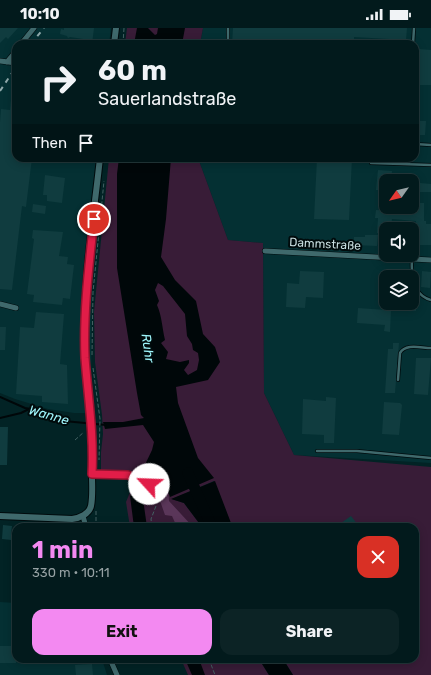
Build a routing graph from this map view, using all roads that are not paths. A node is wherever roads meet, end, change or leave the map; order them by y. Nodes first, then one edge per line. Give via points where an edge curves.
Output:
1 (34, 28) edge
2 (116, 28) edge
3 (228, 28) edge
4 (414, 28) edge
5 (24, 40) edge
6 (114, 40) edge
7 (228, 40) edge
8 (413, 40) edge
9 (12, 56) edge
10 (0, 61) edge
11 (7, 62) junction
12 (12, 63) edge
13 (419, 144) edge
14 (431, 145) edge
15 (100, 162) edge
16 (371, 163) dead end
17 (431, 166) edge
18 (265, 251) dead end
19 (379, 257) edge
20 (419, 259) edge
21 (431, 260) edge
22 (412, 262) edge
23 (431, 300) edge
24 (0, 304) edge
25 (16, 308) dead end
26 (431, 348) edge
27 (398, 380) dead end
28 (317, 451) dead end
29 (431, 458) edge
30 (92, 474) junction
31 (157, 501) road end
32 (0, 516) edge
33 (83, 516) junction
34 (85, 523) edge
35 (112, 663) edge
36 (116, 675) edge

1 - 5 street
2 - 6 street
3 - 7 lane
4 - 8 lane
9 - 11 street
10 - 11 street
11 - 12 street
13 - 14 lane
15 - 30 street via 85,329 85,358 92,430
16 - 17 lane
18 - 19 street, Dammstraße
20 - 21 street, Dammstraße
22 - 23 lane via 416,287 425,298
24 - 25 street
26 - 27 lane via 409,347 402,350
28 - 29 lane via 357,451
30 - 31 lane via 124,474 136,478 149,484
30 - 33 street via 91,507
32 - 33 street via 66,519
33 - 34 street
35 - 36 street

